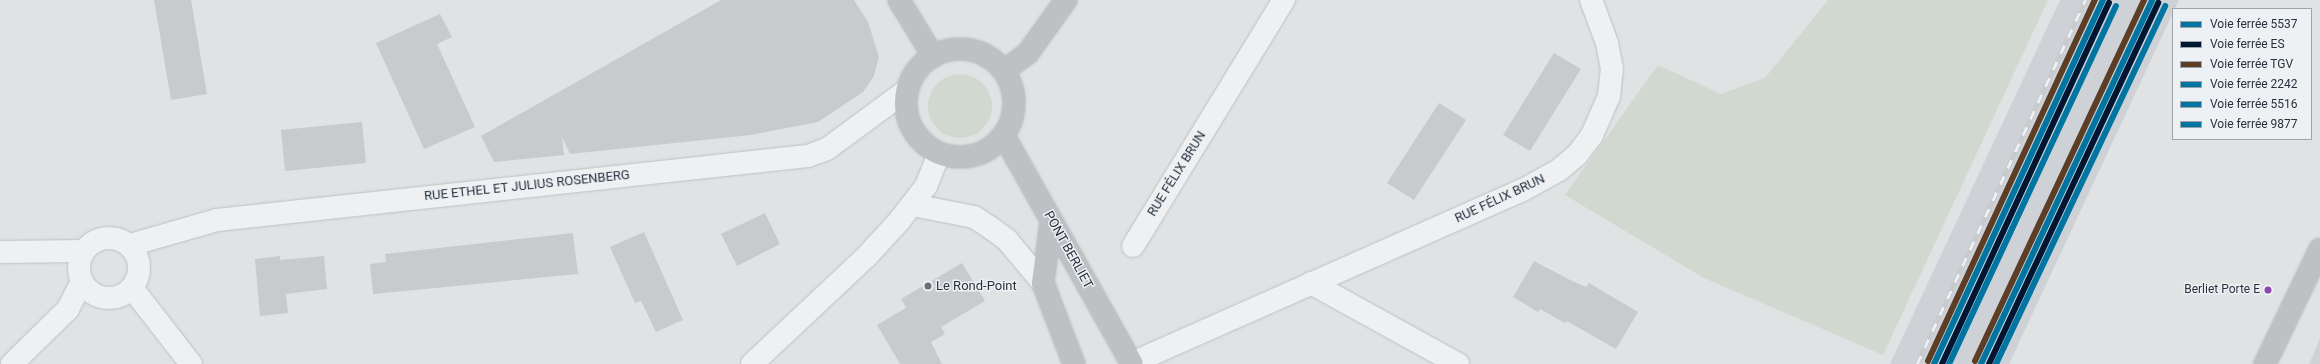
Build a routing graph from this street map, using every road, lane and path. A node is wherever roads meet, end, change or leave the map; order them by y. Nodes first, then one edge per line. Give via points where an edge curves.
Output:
1 (899, 0) edge
2 (1066, 0) edge
3 (1284, 0) edge
4 (1592, 0) edge
5 (934, 56) junction
6 (1004, 71) junction
7 (907, 90) junction
8 (1004, 136) junction
9 (939, 154) junction
10 (913, 205) junction
11 (1052, 222) junction
12 (130, 245) junction
13 (1133, 246) dead end
14 (2320, 249) edge
15 (84, 250) junction
16 (0, 252) edge
17 (82, 281) junction
18 (1043, 282) junction
19 (1310, 283) junction
20 (132, 288) junction
21 (12, 364) edge
22 (191, 364) edge
23 (752, 364) edge
24 (1074, 364) edge
25 (1132, 364) edge
26 (1458, 364) edge
27 (2265, 364) edge

1 - 5 street
2 - 6 street via 1028,53
3 - 13 street, RUE FÉLIX BRUN
4 - 19 street, RUE FÉLIX BRUN via 1607,42 1612,69 1609,96 1592,135 1576,155 1559,170 1523,190
5 - 6 street via 948,50 974,51 993,60
5 - 7 street via 922,65
6 - 8 street via 1011,83 1014,110
7 - 9 street via 906,105 916,134
7 - 12 street, RUE ETHEL ET JULIUS ROSENBERG via 827,150 808,156 217,220
8 - 9 street via 991,148 974,156 956,158
8 - 11 street, PONT BERLIET
9 - 10 street via 926,186
10 - 18 street via 974,217 1007,240
10 - 23 street via 866,257
11 - 18 street
11 - 25 street, PONT BERLIET
12 - 15 street via 111,237 101,238
12 - 20 street via 140,263 139,277
14 - 27 street
15 - 16 street
15 - 17 street via 79,265
17 - 20 street via 91,292 105,298 119,297
17 - 21 street via 68,309
18 - 24 street
19 - 25 street, RUE FÉLIX BRUN
19 - 26 street
20 - 22 street

